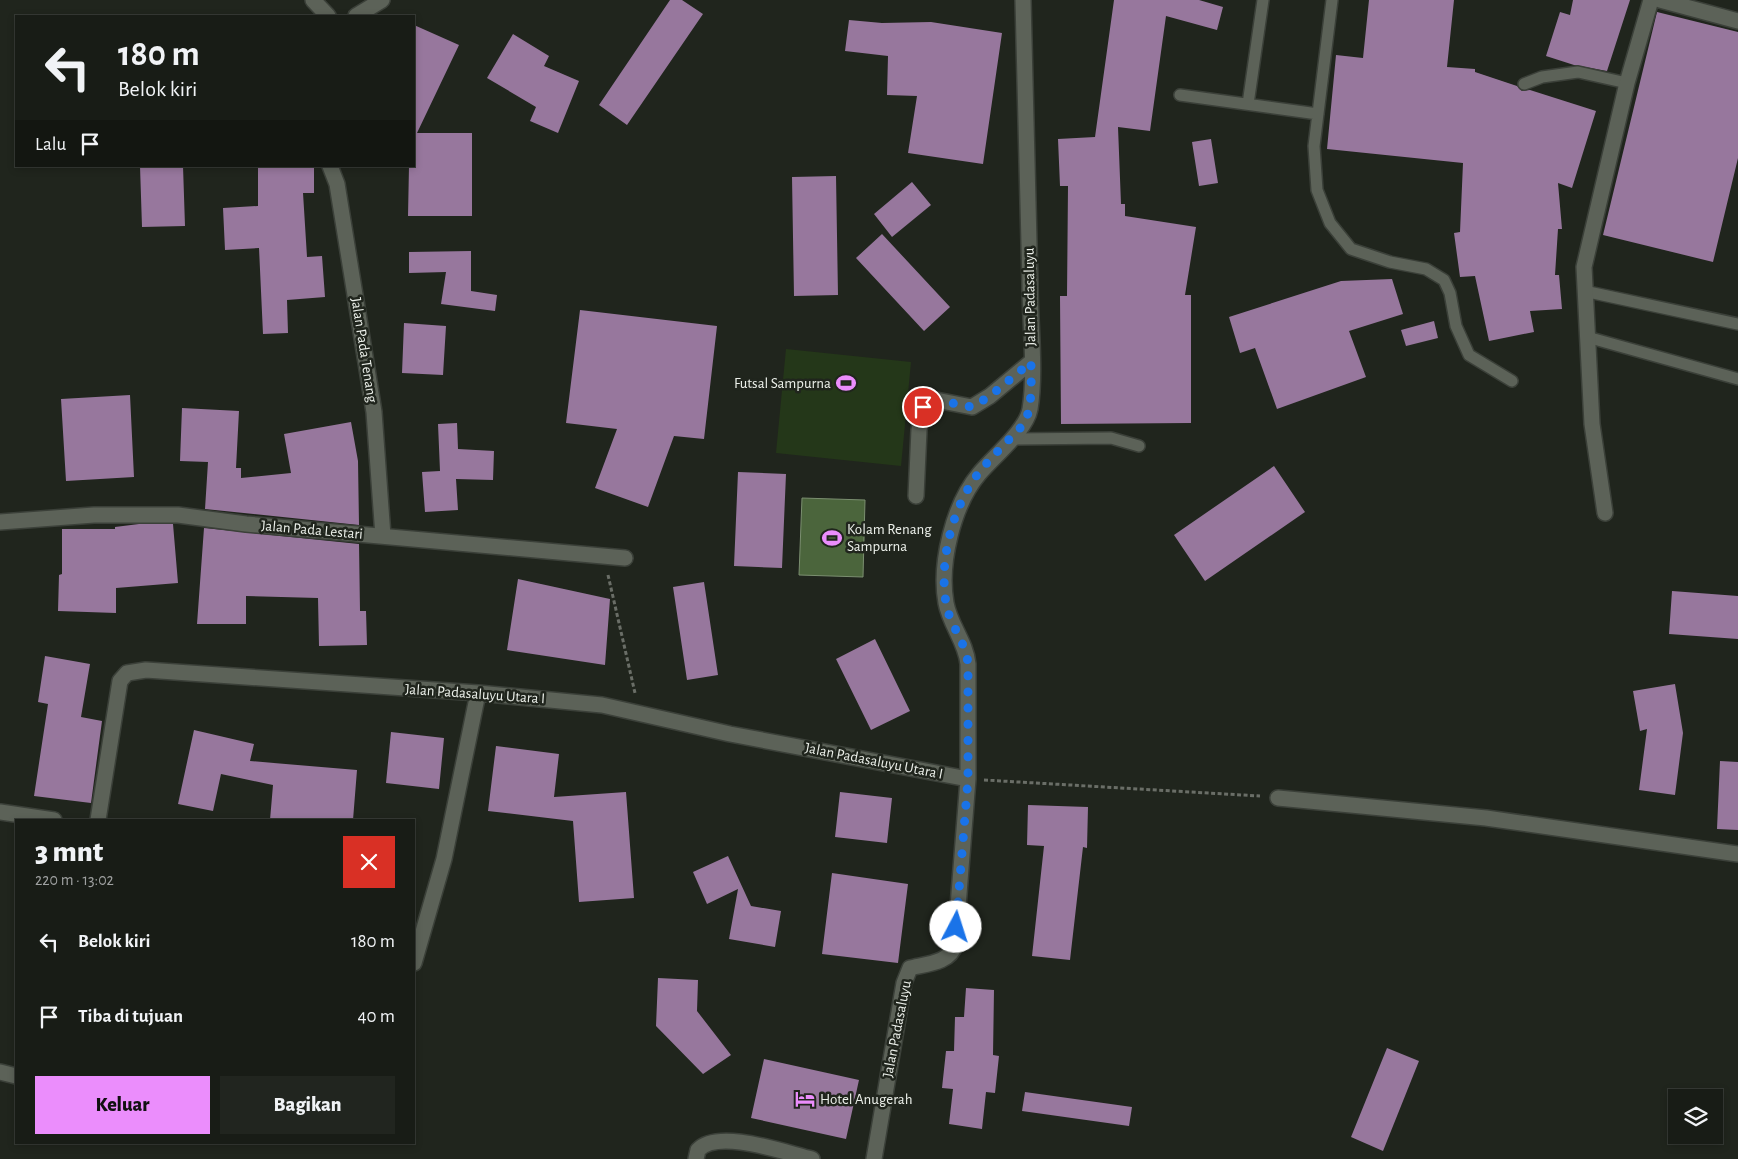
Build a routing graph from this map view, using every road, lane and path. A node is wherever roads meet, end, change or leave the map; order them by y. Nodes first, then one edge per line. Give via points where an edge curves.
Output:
1 (313, 0) edge
2 (382, 0) edge
3 (1023, 0) edge
4 (1263, 0) edge
5 (1332, 0) edge
6 (1651, 0) edge
7 (1660, 0) edge
8 (327, 15) edge
9 (358, 15) edge
10 (1738, 21) edge
11 (1627, 83) junction
12 (1524, 84) dead end
13 (1180, 95) dead end
14 (1248, 104) junction
15 (1318, 114) junction
16 (330, 167) edge
17 (1584, 291) junction
18 (1738, 324) edge
19 (1587, 337) junction
20 (1031, 362) junction
21 (1738, 379) edge
22 (1512, 381) dead end
23 (1011, 439) junction
24 (1139, 446) dead end
25 (916, 496) dead end
26 (1605, 513) dead end
27 (0, 522) edge
28 (383, 536) junction
29 (604, 555) junction
30 (625, 558) dead end
31 (478, 693) junction
32 (640, 714) junction
33 (968, 779) junction
34 (1278, 798) joint
35 (0, 812) edge
36 (47, 819) edge
37 (98, 819) edge
38 (1738, 854) edge
39 (415, 960) edge
40 (0, 1072) edge
41 (15, 1076) edge
42 (696, 1159) edge
43 (812, 1159) edge
44 (874, 1159) edge

1 - 8 street
2 - 9 street
3 - 20 street, Jalan Padasaluyu
4 - 14 lane
5 - 15 lane
6 - 11 street
7 - 10 street
11 - 12 lane via 1578,72 1542,77
11 - 17 street via 1586,250
13 - 14 lane
14 - 15 lane
15 - 22 lane via 1314,146 1316,190 1330,223 1351,249 1390,262 1426,269 1444,280 1456,326 1469,355
16 - 28 street, Jalan Pada Tenang via 337,184 372,402
17 - 18 lane
17 - 19 street
19 - 21 lane
19 - 26 street via 1592,424
20 - 23 street, Jalan Padasaluyu via 1030,409 1024,424
20 - 25 street via 972,407 936,400 923,407
23 - 24 lane via 1112,438
23 - 33 street, Jalan Padasaluyu via 977,476 961,502 950,534 946,560 946,603 967,656
27 - 28 street, Jalan Pada Lestari via 94,515 178,514 246,524
28 - 29 street, Jalan Pada Lestari
29 - 30 street, Jalan Pada Lestari
29 - 32 path
31 - 32 street, Jalan Padasaluyu Utara I via 602,705
31 - 37 street, Jalan Padasaluyu Utara I via 146,670 127,673 120,681
31 - 39 street via 444,859
32 - 33 street, Jalan Padasaluyu Utara I
33 - 34 path
33 - 44 street, Jalan Padasaluyu via 955,945 953,953 945,959 910,968 904,983
34 - 38 street via 1486,818
35 - 36 street
40 - 41 street
42 - 43 street via 698,1150 706,1143 737,1141

